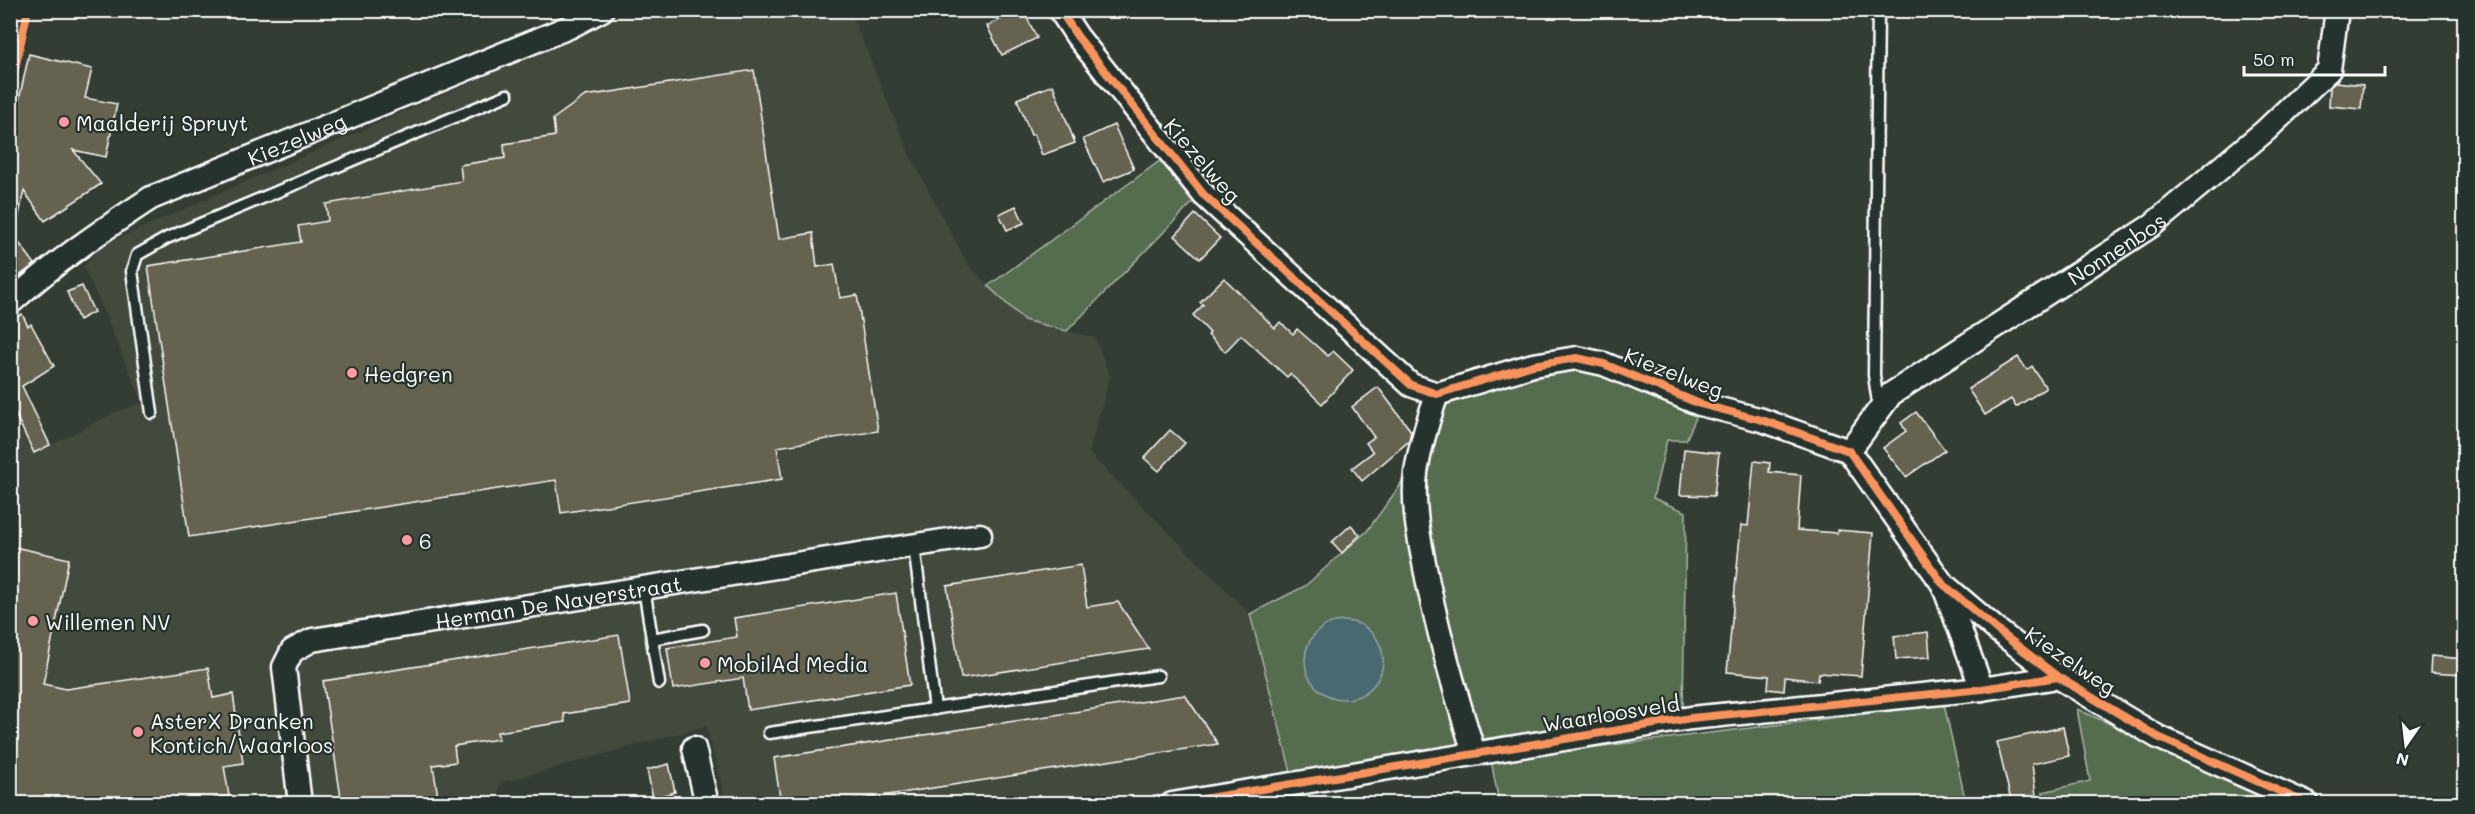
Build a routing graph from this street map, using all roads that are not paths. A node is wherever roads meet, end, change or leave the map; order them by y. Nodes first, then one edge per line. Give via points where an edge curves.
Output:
1 (602, 10) edge
2 (1060, 10) edge
3 (1878, 10) edge
4 (2337, 10) edge
5 (507, 95) dead end
6 (10, 303) edge
7 (1437, 394) junction
8 (1879, 410) junction
9 (152, 413) dead end
10 (1849, 451) junction
11 (981, 535) dead end
12 (914, 546) junction
13 (1942, 583) junction
14 (644, 588) junction
15 (703, 630) dead end
16 (652, 639) junction
17 (1158, 676) dead end
18 (2058, 677) junction
19 (659, 683) dead end
20 (1982, 689) junction
21 (935, 709) junction
22 (769, 733) dead end
23 (694, 748) dead end
24 (1474, 753) junction
25 (300, 804) edge
26 (707, 804) edge
27 (1172, 804) edge
28 (2308, 804) edge

1 - 6 street, Kiezelweg via 152,198 96,233
2 - 7 street, Kiezelweg via 1204,195 1411,385
3 - 8 lane via 1874,375
4 - 8 street, Nonnenbos via 2329,70 2265,131 2151,226 1891,394
5 - 9 lane via 167,238 137,255 132,271
7 - 10 street, Kiezelweg via 1533,365 1577,358 1604,364 1700,404 1762,420
7 - 24 street via 1423,436 1416,475 1415,519 1452,685
8 - 10 street, Nonnenbos
10 - 13 street, Kiezelweg
11 - 12 street, Herman De Nayerstraat
12 - 14 street, Herman De Nayerstraat
12 - 21 lane
13 - 18 street, Kiezelweg
13 - 20 street
14 - 16 lane
14 - 25 street, Herman De Nayerstraat via 312,640 292,651 285,667
15 - 16 lane
16 - 19 lane
17 - 21 lane
18 - 20 street, Waarloosveld
18 - 28 street, Kiezelweg via 2158,737
20 - 24 street, Waarloosveld via 1691,718
21 - 22 lane
23 - 26 street
24 - 27 street, Waarloosveld

